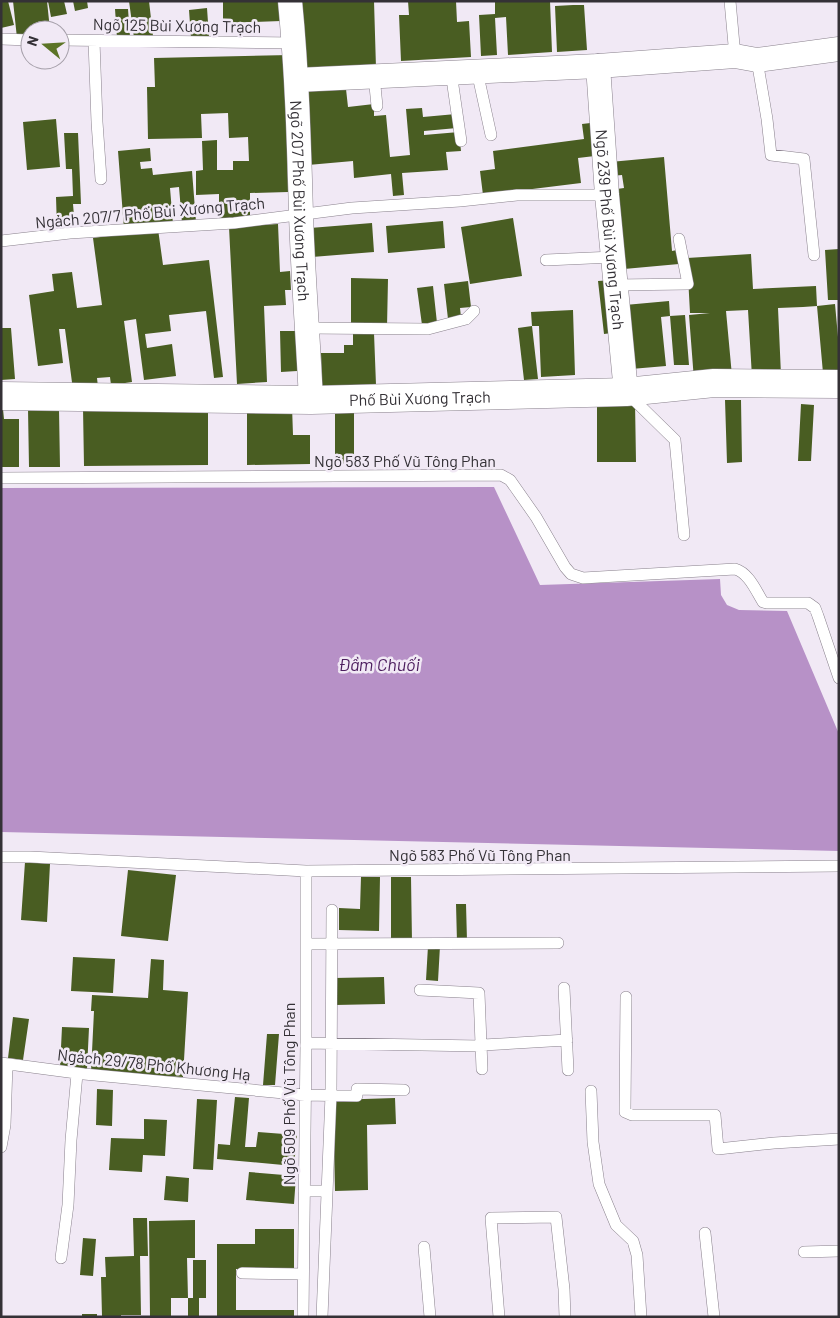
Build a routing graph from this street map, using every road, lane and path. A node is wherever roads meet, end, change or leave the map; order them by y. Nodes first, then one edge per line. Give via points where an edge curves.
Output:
1 (290, 1) edge
2 (730, 1) edge
3 (1, 39) edge
4 (20, 40) edge
5 (70, 40) edge
6 (94, 41) junction
7 (294, 43) junction
8 (839, 49) edge
9 (746, 58) junction
10 (598, 66) junction
11 (476, 71) junction
12 (450, 72) junction
13 (374, 76) junction
14 (297, 80) junction
15 (377, 106) dead end
16 (491, 135) dead end
17 (461, 141) dead end
18 (101, 179) dead end
19 (607, 195) junction
20 (301, 214) junction
21 (679, 239) dead end
22 (1, 241) edge
23 (814, 255) dead end
24 (613, 258) junction
25 (546, 260) dead end
26 (616, 284) junction
27 (474, 311) dead end
28 (307, 328) junction
29 (839, 384) edge
30 (626, 392) junction
31 (1, 396) edge
32 (311, 400) junction
33 (1, 478) edge
34 (684, 535) dead end
35 (839, 678) edge
36 (1, 857) edge
37 (839, 866) edge
38 (306, 871) junction
39 (332, 910) dead end
40 (558, 943) dead end
41 (306, 944) junction
42 (333, 944) junction
43 (564, 988) dead end
44 (420, 990) dead end
45 (626, 997) dead end
46 (566, 1040) junction
47 (306, 1043) junction
48 (331, 1043) junction
49 (480, 1046) junction
50 (4, 1064) edge
51 (482, 1069) dead end
52 (568, 1070) dead end
53 (78, 1074) junction
54 (404, 1090) dead end
55 (591, 1091) dead end
56 (305, 1094) junction
57 (331, 1095) junction
58 (839, 1139) edge
59 (1, 1147) edge
60 (304, 1191) junction
61 (327, 1191) junction
62 (706, 1233) dead end
63 (424, 1247) dead end
64 (839, 1251) edge
65 (804, 1252) dead end
66 (61, 1258) dead end
67 (303, 1258) junction
68 (325, 1258) junction
69 (242, 1273) dead end
70 (303, 1274) junction
71 (302, 1317) edge
72 (322, 1317) edge
73 (430, 1317) edge
74 (499, 1317) edge
75 (565, 1317) edge
76 (641, 1317) edge
77 (714, 1317) edge

1 - 7 street, Ngõ 207 Phố Bùi Xương Trạch
2 - 9 lane
3 - 4 lane
5 - 6 lane, Ngõ 125 Bùi Xương Trạch
6 - 7 lane, Ngõ 125 Bùi Xương Trạch
6 - 18 lane
7 - 14 street, Ngõ 207 Phố Bùi Xương Trạch
8 - 9 street
9 - 10 street
9 - 23 lane via 767,119 771,155 804,159
10 - 11 street
10 - 19 street, Ngõ 239 Phố Bùi Xương Trạch
11 - 12 street
11 - 16 lane
12 - 13 street
12 - 17 lane
13 - 14 street
13 - 15 lane
14 - 20 street, Ngõ 207 Phố Bùi Xương Trạch
19 - 20 lane, Ngách 207/7 Phố Bùi Xương Trạch via 517,195
19 - 24 street, Ngõ 239 Phố Bùi Xương Trạch
20 - 22 lane, Ngách 207/7 Phố Bùi Xương Trạch via 234,223 70,233
20 - 28 street, Ngõ 207 Phố Bùi Xương Trạch
21 - 26 lane via 688,284
24 - 25 lane
24 - 26 street, Ngõ 239 Phố Bùi Xương Trạch
26 - 30 street, Ngõ 239 Phố Bùi Xương Trạch
27 - 28 lane via 466,319 428,329
28 - 32 street, Ngõ 207 Phố Bùi Xương Trạch
29 - 30 street, Phố Bùi Xương Trạch via 714,383
30 - 32 street, Phố Bùi Xương Trạch
30 - 34 lane via 675,440
31 - 32 street, Phố Bùi Xương Trạch
33 - 35 lane, Ngõ 583 Phố Vũ Tông Phan via 502,475 510,480 572,574 583,578 739,570 763,602 808,603 814,607
36 - 38 lane, Ngõ 583 Phố Vũ Tông Phan
37 - 38 lane, Ngõ 583 Phố Vũ Tông Phan
38 - 41 lane, Ngõ 509 Phố Vũ Tông Phan
39 - 42 lane
40 - 42 lane
41 - 42 lane
41 - 47 lane, Ngõ 509 Phố Vũ Tông Phan
42 - 48 lane
43 - 46 lane
44 - 49 lane via 479,993
45 - 58 lane via 625,1112 632,1115 715,1114 718,1149
46 - 49 lane
46 - 52 lane
47 - 48 lane
47 - 56 lane, Ngõ 509 Phố Vũ Tông Phan
48 - 49 lane
48 - 57 lane
49 - 51 lane
50 - 53 lane, Ngách 29/78 Phố Khương Hạ
50 - 59 lane via 5,1125
53 - 56 lane, Ngách 29/78 Phố Khương Hạ
53 - 66 lane
54 - 57 lane, Ngách 29/78 Phố Khương Hạ via 357,1089 357,1096
55 - 76 lane via 599,1184 616,1225 632,1241 638,1256
56 - 57 lane, Ngách 29/78 Phố Khương Hạ
56 - 60 lane, Ngõ 509 Phố Vũ Tông Phan
57 - 61 lane
60 - 61 lane
60 - 67 lane, Ngõ 509 Phố Vũ Tông Phan
61 - 68 lane
62 - 77 lane
63 - 73 lane
64 - 65 lane
67 - 68 lane
67 - 70 lane, Ngõ 509 Phố Vũ Tông Phan
68 - 72 lane
69 - 70 lane
70 - 71 lane, Ngõ 509 Phố Vũ Tông Phan
74 - 75 lane via 491,1218 556,1217

